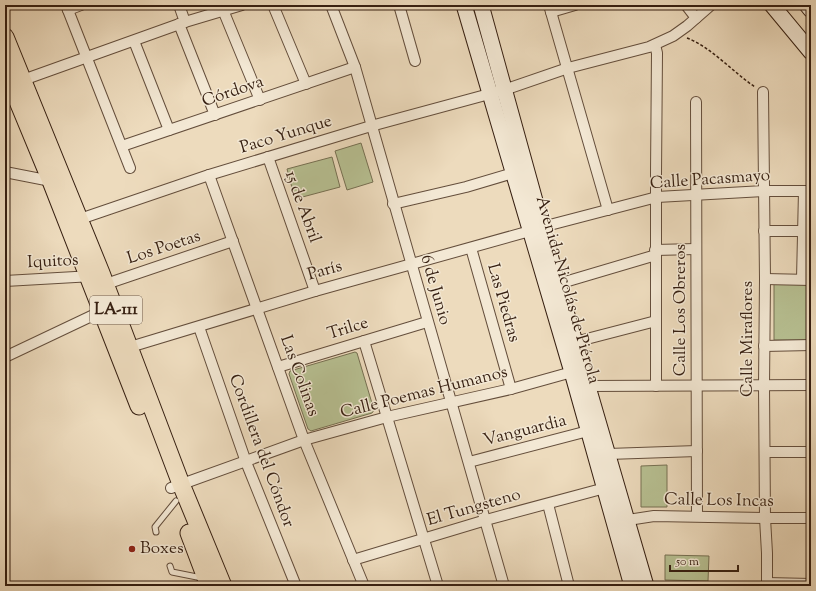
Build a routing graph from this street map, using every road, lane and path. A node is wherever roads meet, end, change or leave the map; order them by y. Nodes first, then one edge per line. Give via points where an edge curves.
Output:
1 (81, 5) edge
2 (179, 5) edge
3 (242, 5) edge
4 (273, 5) edge
5 (331, 5) edge
6 (399, 5) edge
7 (464, 5) edge
8 (481, 5) edge
9 (575, 5) edge
10 (686, 5) edge
11 (711, 5) edge
12 (772, 5) edge
13 (807, 5) edge
14 (67, 7) edge
15 (550, 9) edge
16 (224, 10) junction
17 (811, 10) edge
18 (696, 18) junction
19 (182, 23) junction
20 (673, 36) junction
21 (5, 37) edge
22 (134, 41) junction
23 (655, 44) junction
24 (811, 52) edge
25 (88, 57) junction
26 (415, 62) dead end
27 (354, 67) junction
28 (568, 68) junction
29 (5, 70) edge
30 (23, 80) junction
31 (306, 84) junction
32 (497, 92) junction
33 (762, 92) joint
34 (260, 100) junction
35 (696, 102) dead end
36 (215, 115) junction
37 (371, 126) junction
38 (169, 130) junction
39 (122, 146) junction
40 (268, 157) junction
41 (130, 168) dead end
42 (5, 172) edge
43 (513, 173) junction
44 (209, 175) junction
45 (51, 181) junction
46 (764, 191) junction
47 (807, 191) edge
48 (696, 194) junction
49 (657, 197) junction
50 (393, 204) junction
51 (608, 210) junction
52 (80, 219) junction
53 (536, 229) junction
54 (764, 231) junction
55 (803, 231) junction
56 (233, 241) junction
57 (471, 248) junction
58 (696, 249) junction
59 (656, 253) junction
60 (410, 264) junction
61 (99, 278) junction
62 (765, 279) junction
63 (806, 280) edge
64 (5, 281) edge
65 (558, 284) junction
66 (315, 291) junction
67 (257, 308) junction
68 (102, 311) junction
69 (656, 321) junction
70 (427, 322) junction
71 (199, 327) junction
72 (364, 341) junction
73 (575, 342) junction
74 (764, 346) junction
75 (811, 346) edge
76 (130, 347) junction
77 (5, 356) edge
78 (278, 367) junction
79 (572, 372) junction
80 (697, 385) junction
81 (811, 385) edge
82 (588, 386) junction
83 (656, 386) junction
84 (764, 386) junction
85 (510, 390) junction
86 (452, 404) junction
87 (387, 418) junction
88 (588, 431) junction
89 (304, 440) junction
90 (697, 451) junction
91 (765, 452) junction
92 (811, 452) edge
93 (608, 454) junction
94 (246, 462) junction
95 (469, 462) junction
96 (605, 488) junction
97 (176, 491) junction
98 (548, 504) junction
99 (697, 516) junction
100 (765, 518) junction
101 (811, 518) edge
102 (486, 520) junction
103 (628, 520) junction
104 (156, 532) dead end
105 (424, 539) junction
106 (353, 560) junction
107 (170, 566) dead end
108 (208, 582) edge
109 (767, 584) edge
110 (811, 584) edge
111 (222, 586) edge
112 (296, 586) edge
113 (364, 586) edge
114 (438, 586) edge
115 (504, 586) edge
116 (568, 586) edge
117 (632, 586) edge
118 (646, 586) edge

1 - 14 street
2 - 19 street
3 - 16 street
4 - 31 street
5 - 27 street, 6 de Junio
6 - 26 street
7 - 32 street, Avenida Nicolás de Piérola
8 - 32 street, Avenida Nicolás de Piérola
9 - 15 street
10 - 18 street
11 - 18 street, Paco Yunque
12 - 24 street
13 - 17 street
14 - 25 street
15 - 28 street
16 - 19 street
16 - 34 street
18 - 20 street, Paco Yunque
19 - 22 street
19 - 36 street
20 - 23 street, Paco Yunque
20 - 33 path via 692,40 705,48
21 - 30 main road, LA-111
22 - 25 street
22 - 38 street
23 - 28 street, Paco Yunque via 627,54
23 - 49 street
25 - 30 street
25 - 39 street
27 - 31 street, Córdova
27 - 37 street, 6 de Junio
28 - 32 street, Paco Yunque
28 - 51 street
29 - 45 main road, LA-111
30 - 52 main road, LA-111
31 - 34 street, Córdova
32 - 37 street, Paco Yunque
32 - 43 street, Avenida Nicolás de Piérola
32 - 53 street, Avenida Nicolás de Piérola
33 - 46 street, Calle Miraflores
34 - 36 street, Córdova
35 - 48 street, Calle Los Obreros
36 - 38 street, Córdova
37 - 40 street, Paco Yunque
37 - 50 street, 6 de Junio
38 - 39 street, Córdova
39 - 41 street
40 - 44 street, Paco Yunque
40 - 66 street, 15 de Abril
42 - 45 street
43 - 50 street
43 - 53 street, Avenida Nicolás de Piérola
44 - 52 street, Paco Yunque
44 - 56 street, Las Colinas
45 - 61 main road, LA-111
46 - 47 street, Calle Pacasmayo
46 - 48 street, Calle Pacasmayo
46 - 54 street, Calle Miraflores
47 - 55 street
48 - 49 street, Calle Pacasmayo
48 - 58 street, Calle Los Obreros
49 - 51 street, Calle Pacasmayo
49 - 59 street
50 - 60 street, 6 de Junio
51 - 53 street, Calle Pacasmayo
52 - 61 main road, LA-111
53 - 57 street, París
53 - 65 street, Avenida Nicolás de Piérola
53 - 79 street, Avenida Nicolás de Piérola
54 - 55 street
54 - 62 street, Calle Miraflores
55 - 63 street
56 - 61 street, Los Poetas
56 - 67 street, Las Colinas
57 - 60 street, París
57 - 85 street, Las Piedras
58 - 59 street
58 - 80 street, Calle Los Obreros
59 - 65 street
59 - 69 street
60 - 66 street, París
60 - 70 street, 6 de Junio
61 - 64 street, Iquitos
61 - 68 main road, LA-111
61 - 76 main road, LA-111
62 - 63 street
62 - 74 street, Calle Miraflores
65 - 73 street, Avenida Nicolás de Piérola
66 - 67 street, París
67 - 71 street, París
67 - 78 street, Las Colinas
68 - 77 street
68 - 97 main road, LA-111
69 - 73 street
69 - 83 street
70 - 72 street, Trilce
70 - 86 street, 6 de Junio
71 - 76 street, París
71 - 94 street, Cordillera del Cóndor
72 - 78 street, Trilce
72 - 87 street
73 - 82 street, Avenida Nicolás de Piérola
74 - 75 street
74 - 84 street, Calle Miraflores
76 - 97 main road, LA-111
78 - 89 street, Las Colinas
79 - 85 street, Calle Poemas Humanos
79 - 88 street, Avenida Nicolás de Piérola
80 - 83 street
80 - 84 street
80 - 90 street, Calle Los Obreros
81 - 84 street
82 - 83 street
82 - 93 street, Avenida Nicolás de Piérola
84 - 91 street, Calle Miraflores
85 - 86 street, Calle Poemas Humanos
86 - 87 street, Calle Poemas Humanos
86 - 95 street, 6 de Junio
87 - 89 street, Calle Poemas Humanos
87 - 105 street
88 - 95 street, Vanguardia
88 - 96 street, Avenida Nicolás de Piérola
89 - 94 street, Calle Poemas Humanos
89 - 106 street, Las Colinas
90 - 93 street
90 - 99 street, Calle Los Obreros
91 - 92 street
91 - 100 street, Calle Miraflores
93 - 103 street, Avenida Nicolás de Piérola
94 - 97 street, Calle Poemas Humanos
94 - 112 street, Cordillera del Cóndor
95 - 102 street, 6 de Junio
96 - 98 street, El Tungsteno
96 - 117 street, Avenida Nicolás de Piérola
97 - 104 lane via 155,527
97 - 108 main road, LA-111
97 - 111 main road, LA-111
98 - 102 street, El Tungsteno
98 - 116 street
99 - 100 street, Calle Los Incas
99 - 103 street, Calle Los Incas via 654,516
100 - 101 street, Calle Los Incas
100 - 109 street, Calle Miraflores
102 - 105 street, El Tungsteno
102 - 115 street, 6 de Junio
103 - 118 street, Avenida Nicolás de Piérola
105 - 106 street, El Tungsteno
105 - 114 street
106 - 113 street, Las Colinas
107 - 108 lane via 172,572
109 - 110 street

